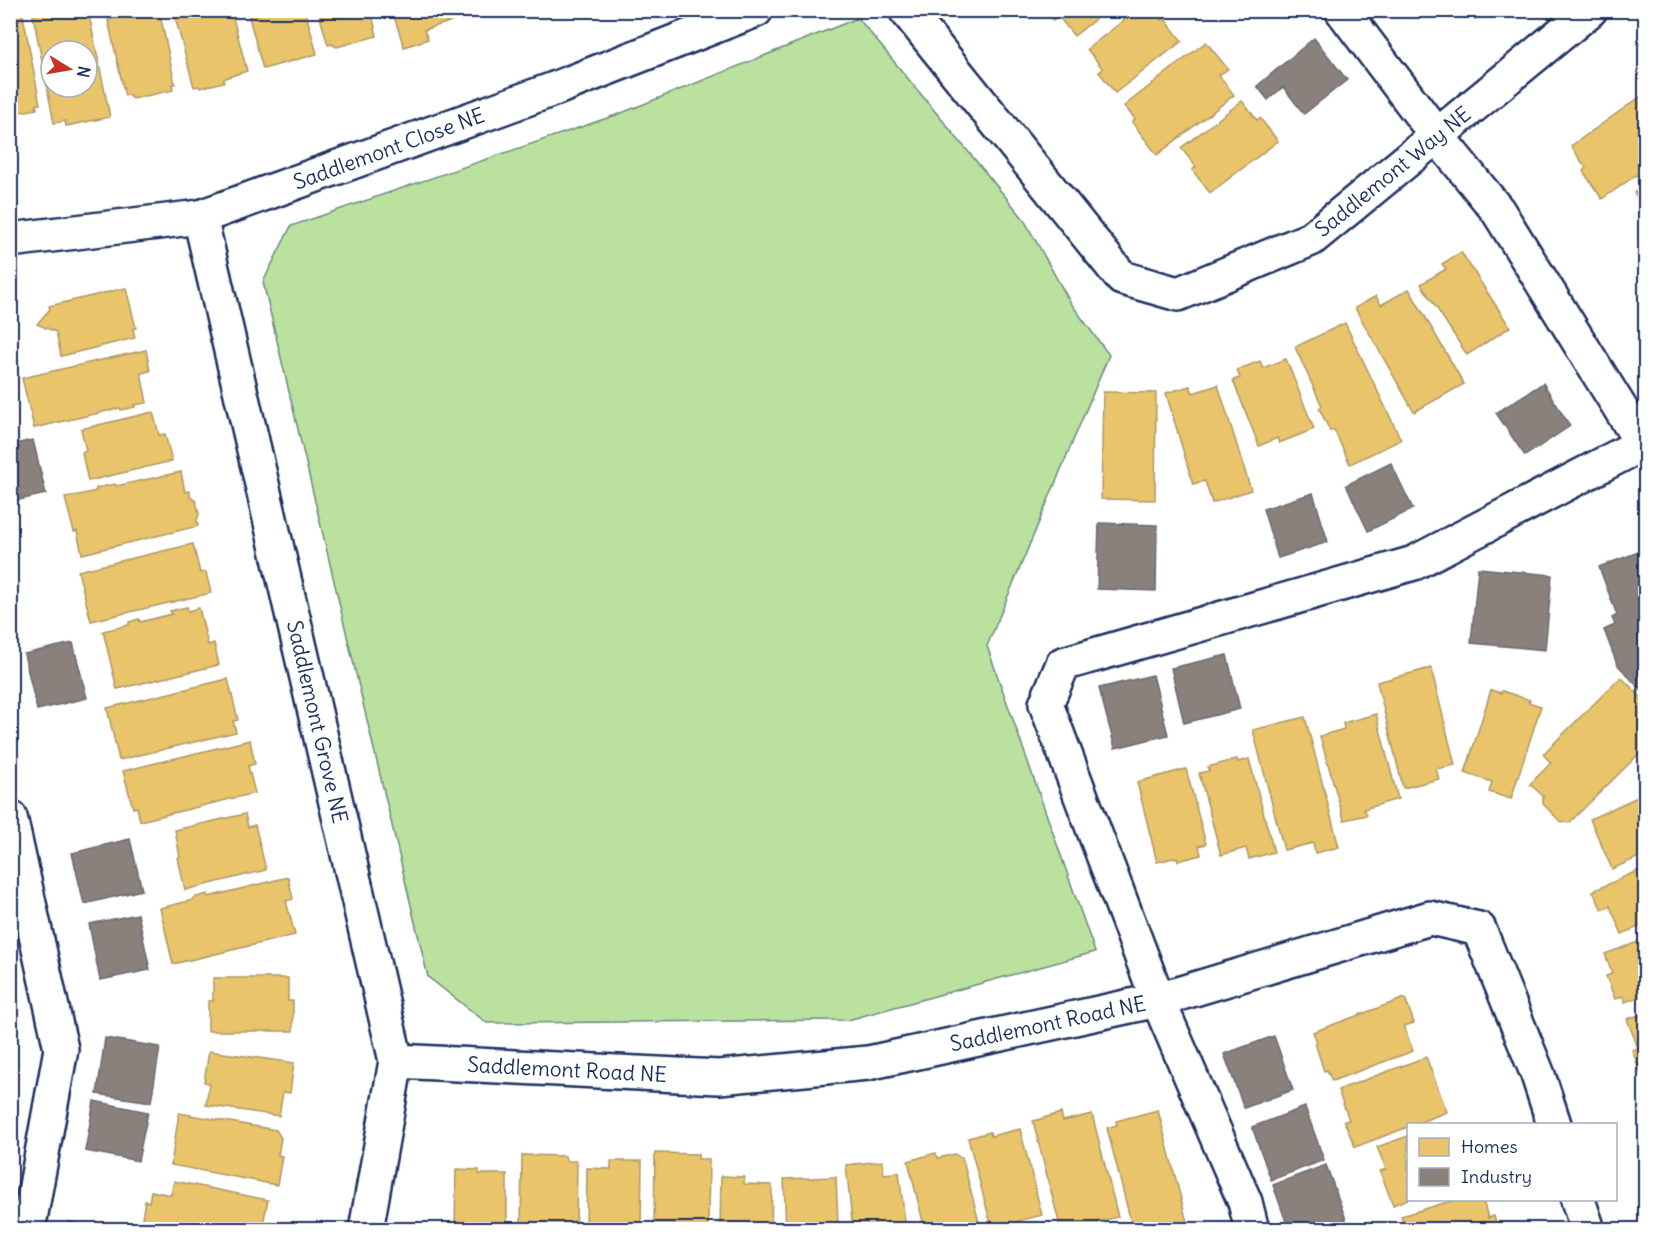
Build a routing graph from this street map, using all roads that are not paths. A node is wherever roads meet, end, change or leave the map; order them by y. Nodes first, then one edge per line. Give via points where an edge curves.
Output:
1 (756, 10) edge
2 (906, 10) edge
3 (1342, 10) edge
4 (1590, 10) edge
5 (1437, 136) junction
6 (200, 217) junction
7 (10, 240) edge
8 (1644, 447) edge
9 (10, 817) edge
10 (1158, 1000) junction
11 (396, 1061) junction
12 (1553, 1123) edge
13 (1578, 1201) edge
14 (28, 1230) edge
15 (366, 1230) edge
16 (1252, 1230) edge
17 (1588, 1230) edge

1 - 6 street, Saddlemont Close NE via 554,89
2 - 5 street, Saddlemont Way NE via 1122,278 1178,294 1311,239
3 - 5 street
4 - 5 street, Saddlemont Way NE
5 - 8 street via 1498,211
6 - 7 street, Saddlemont Close NE
6 - 11 street, Saddlemont Grove NE
8 - 10 street via 1414,563 1063,664 1046,704
9 - 14 street via 61,1049
10 - 11 street, Saddlemont Road NE via 868,1063 718,1077
10 - 12 street, Saddlemont Road NE via 1430,918 1479,929
10 - 16 street via 1245,1202
11 - 15 street, Saddlemont Grove NE
13 - 17 street

